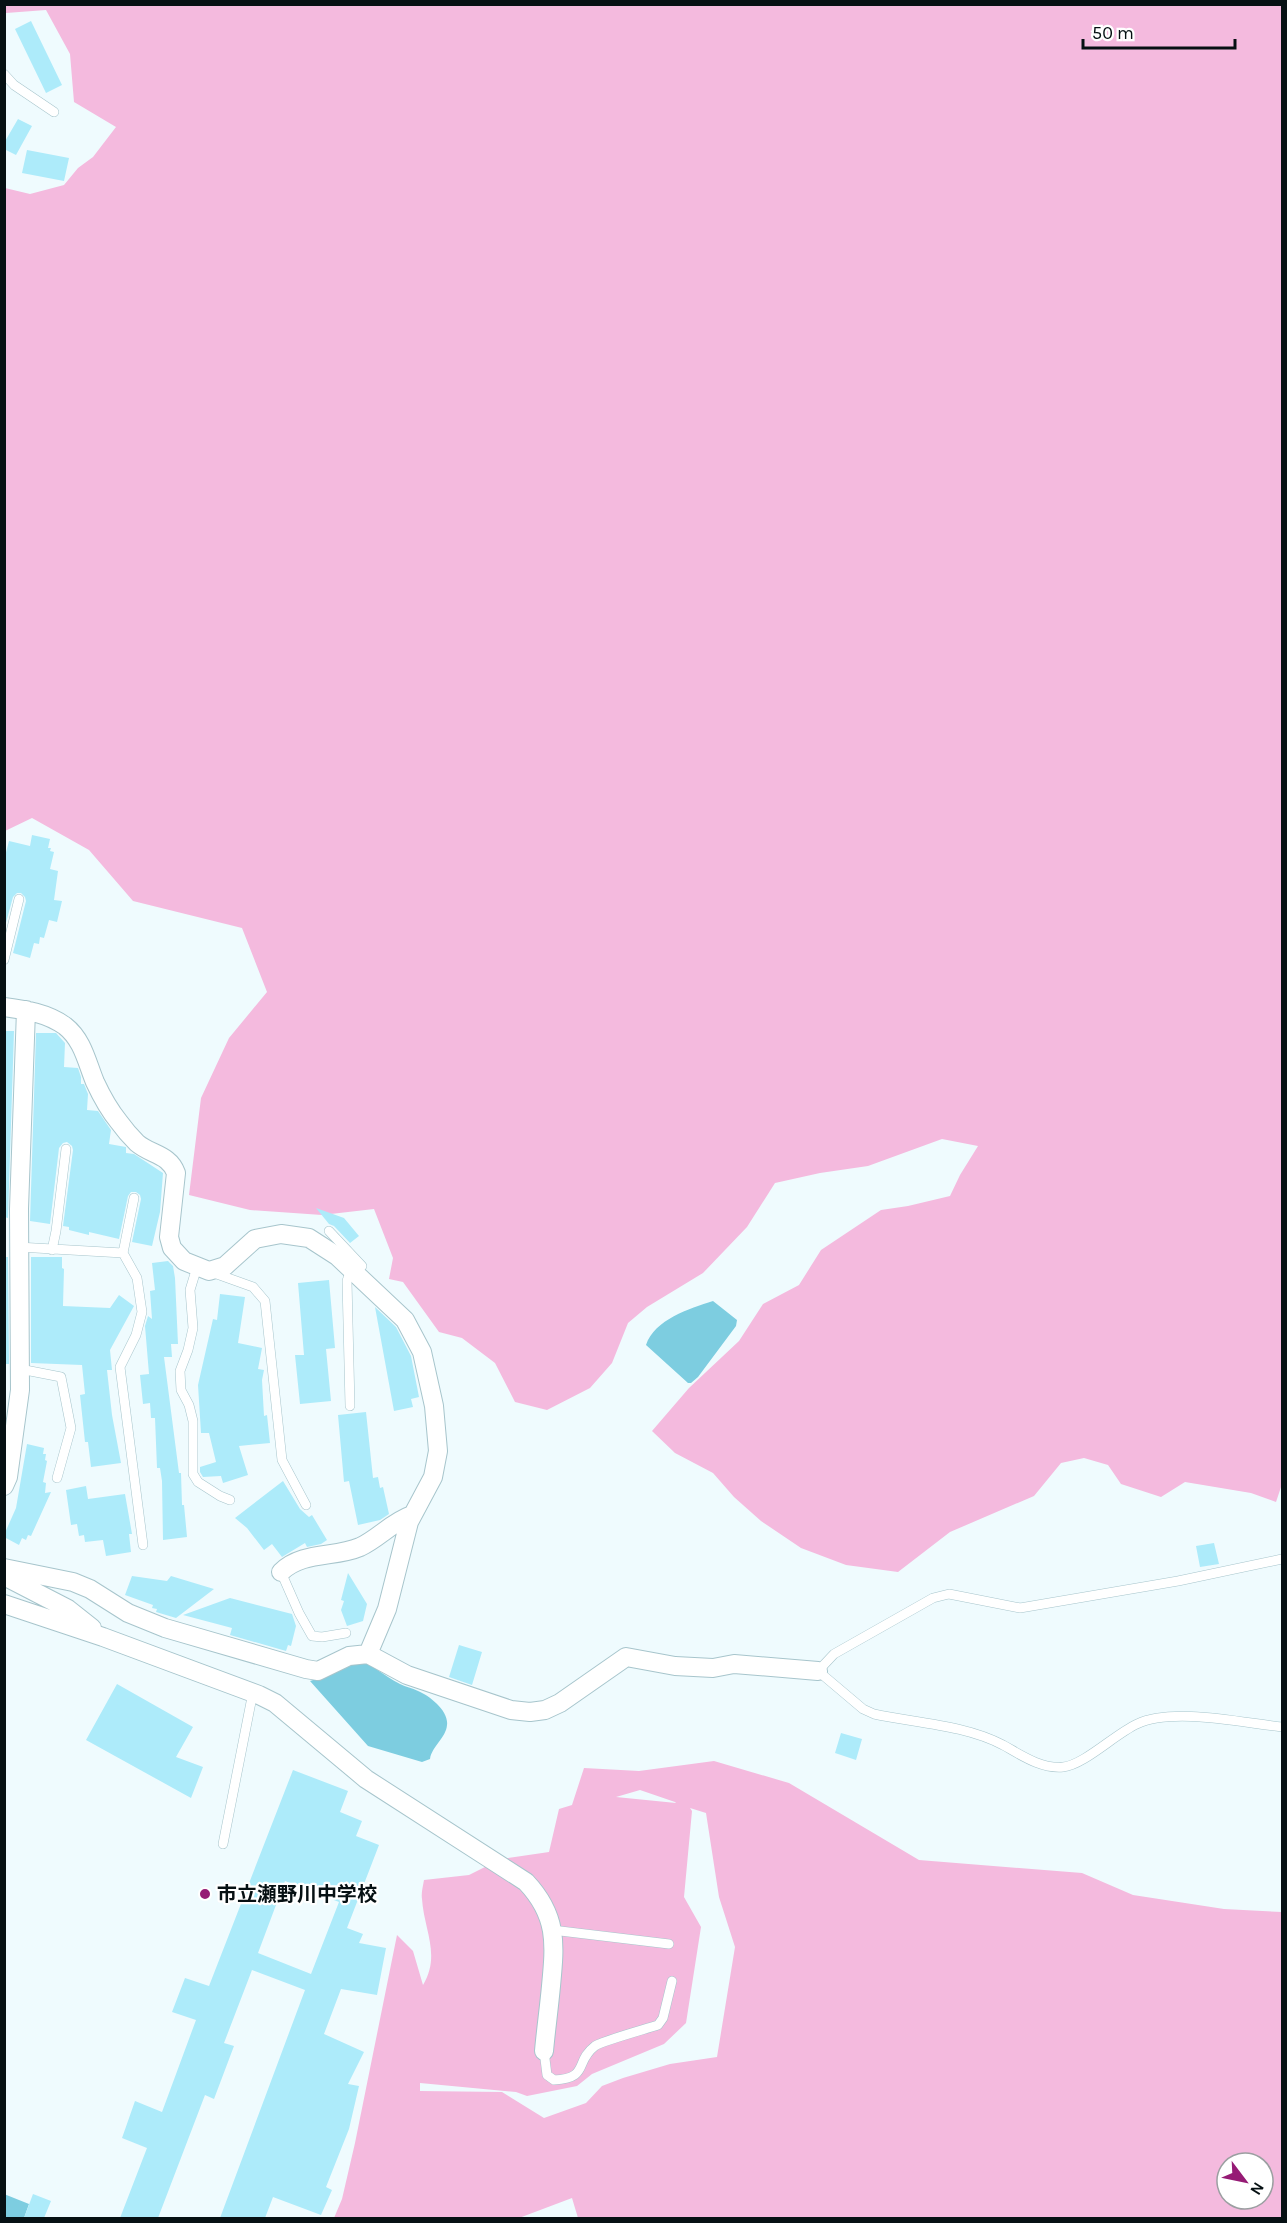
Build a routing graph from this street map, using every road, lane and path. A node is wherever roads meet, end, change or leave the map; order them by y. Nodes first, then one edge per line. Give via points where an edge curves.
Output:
1 (4, 74) edge
2 (54, 112) dead end
3 (19, 898) dead end
4 (4, 960) edge
5 (4, 1007) edge
6 (26, 1010) junction
7 (66, 1149) dead end
8 (134, 1198) dead end
9 (329, 1231) dead end
10 (18, 1247) junction
11 (52, 1250) junction
12 (123, 1253) junction
13 (203, 1269) junction
14 (353, 1271) junction
15 (20, 1370) junction
16 (350, 1406) dead end
17 (57, 1478) dead end
18 (4, 1486) edge
19 (230, 1500) dead end
20 (306, 1505) dead end
21 (412, 1515) junction
22 (143, 1545) dead end
23 (1282, 1559) edge
24 (4, 1568) edge
25 (281, 1572) joint
26 (4, 1576) edge
27 (4, 1604) edge
28 (346, 1633) dead end
29 (103, 1637) junction
30 (368, 1654) junction
31 (818, 1671) junction
32 (253, 1692) junction
33 (1282, 1727) edge
34 (223, 1844) dead end
35 (552, 1930) junction
36 (669, 1944) dead end
37 (672, 1981) dead end
38 (544, 2051) joint

1 - 2 lane
3 - 4 lane
5 - 6 street
6 - 10 street
6 - 13 street via 49,1016 67,1027 79,1042 117,1121 139,1144 172,1164 176,1173 168,1237 179,1256
7 - 11 lane
8 - 12 lane
9 - 14 lane via 362,1266
10 - 11 lane
10 - 15 street
11 - 12 lane
12 - 22 lane via 137,1278 142,1312 120,1367
13 - 14 street via 225,1266 255,1239 281,1234 309,1238
13 - 19 lane via 190,1290 193,1328 180,1371 181,1390 193,1421 193,1474 198,1482
13 - 20 lane via 253,1287 265,1301 282,1460
14 - 16 lane via 347,1281
14 - 21 street via 405,1320 422,1352 434,1406 438,1451 433,1477
15 - 17 lane via 61,1377 71,1428
15 - 18 street
21 - 25 street via 362,1546 300,1559
21 - 30 street via 387,1610
23 - 31 lane via 1020,1608 949,1594 933,1598 834,1654
24 - 30 street via 73,1582 128,1613 165,1628 306,1669 318,1671 349,1656
25 - 28 lane via 312,1636
26 - 29 street via 68,1609
27 - 29 street
29 - 32 street
30 - 31 street via 407,1675 511,1710 530,1712 560,1703 626,1657 675,1666 713,1668 734,1664
31 - 33 lane via 874,1714 963,1731 1030,1760 1061,1768 1076,1764 1138,1723 1162,1717
32 - 34 lane
32 - 35 street via 275,1703 366,1779 526,1882 544,1906
35 - 36 lane
35 - 38 street via 555,1947
37 - 38 lane via 658,2025 596,2045 578,2072 568,2079 554,2080 547,2074

